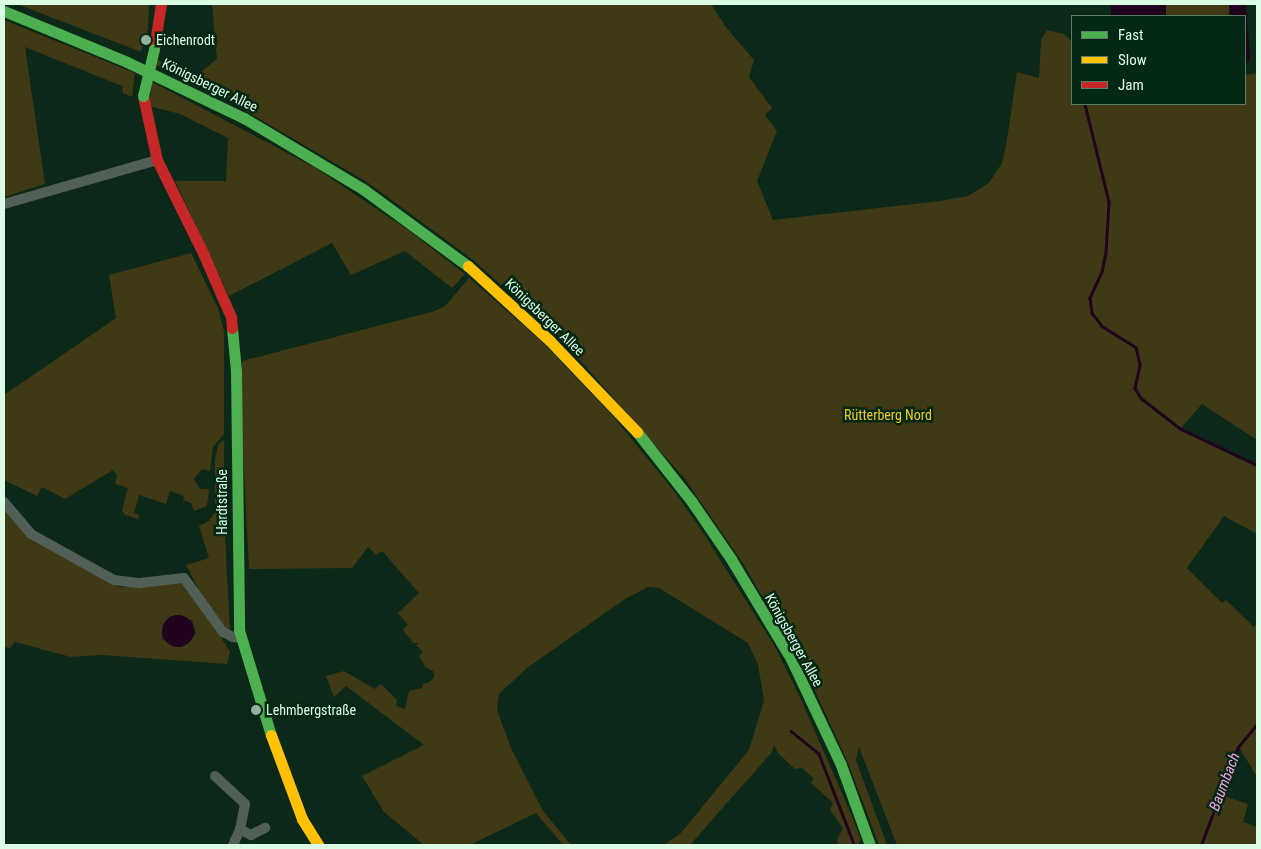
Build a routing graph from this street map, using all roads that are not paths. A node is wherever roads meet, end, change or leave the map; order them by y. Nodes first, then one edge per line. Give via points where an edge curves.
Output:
1 (161, 4) edge
2 (4, 12) edge
3 (157, 160) junction
4 (4, 204) edge
5 (4, 502) edge
6 (241, 638) junction
7 (215, 776) dead end
8 (265, 828) dead end
9 (240, 829) junction
10 (233, 845) edge
11 (318, 845) edge
12 (870, 845) edge

1 - 3 main road, Hardtstraße, bridge via 143,96
2 - 12 main road, Königsberger Allee via 127,62 244,118 346,179 467,265 550,341 629,422 692,502 731,559 791,660 841,765
3 - 4 street via 71,182
3 - 6 main road, Hardtstraße via 224,299 233,331
5 - 6 street via 31,534 114,580 140,584 184,578 223,632
6 - 11 main road, Hardtstraße via 262,710 302,819
7 - 9 street via 245,804
8 - 9 street via 251,835
9 - 10 street

